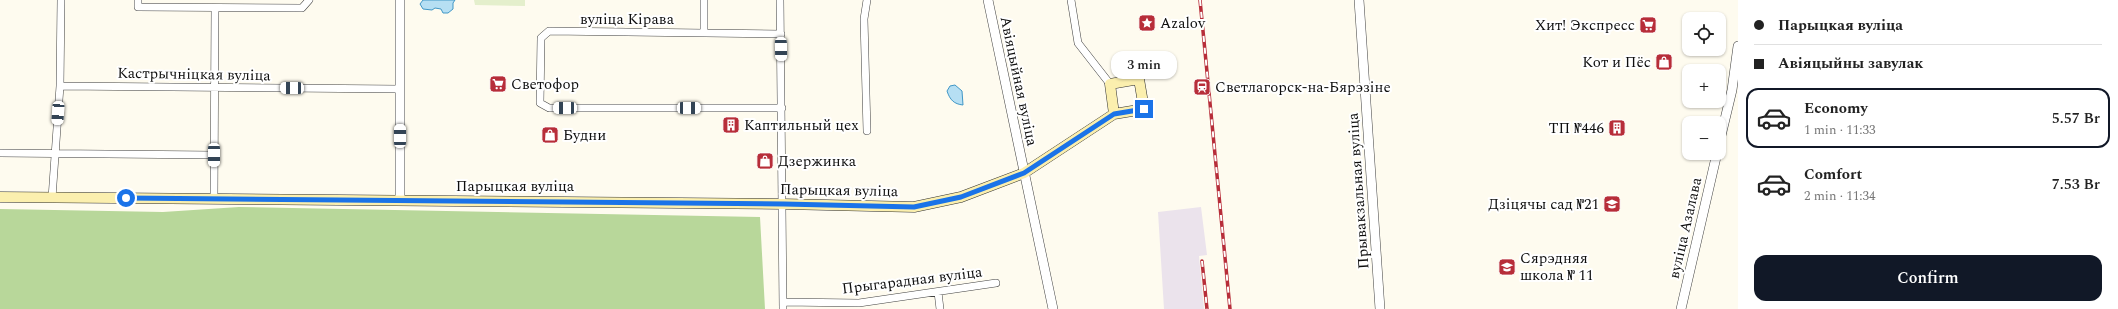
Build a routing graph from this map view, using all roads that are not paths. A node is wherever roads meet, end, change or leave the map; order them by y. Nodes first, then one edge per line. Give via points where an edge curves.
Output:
1 (61, 0) edge
2 (138, 0) edge
3 (309, 0) edge
4 (400, 0) edge
5 (704, 0) edge
6 (780, 0) edge
7 (867, 0) edge
8 (988, 0) edge
9 (1072, 0) edge
10 (1359, 0) edge
11 (216, 8) junction
12 (704, 32) junction
13 (781, 34) junction
14 (1738, 46) edge
15 (1110, 84) junction
16 (60, 86) junction
17 (215, 87) junction
18 (400, 90) junction
19 (782, 108) junction
20 (1114, 114) junction
21 (1726, 116) edge
22 (867, 131) dead end
23 (0, 153) edge
24 (55, 154) junction
25 (214, 155) junction
26 (1715, 160) edge
27 (1024, 173) junction
28 (0, 197) edge
29 (52, 198) junction
30 (214, 199) junction
31 (400, 200) junction
32 (784, 204) junction
33 (996, 283) dead end
34 (938, 292) junction
35 (783, 306) edge
36 (940, 309) edge
37 (1053, 309) edge
38 (1380, 309) edge
39 (1681, 309) edge

1 - 16 street
2 - 11 street via 138,8
3 - 11 street via 302,8
4 - 18 street
5 - 12 street
6 - 13 street
7 - 22 street via 864,19
8 - 27 street, Авіяцыйная вуліца
9 - 15 street via 1078,43
10 - 38 street, Прывакзальная вуліца
11 - 17 street
12 - 13 street, вуліца Кірава
12 - 19 street, вуліца Кірава via 549,31 540,38 540,103 549,108
13 - 19 street
14 - 21 street
15 - 20 main road
15 - 20 main road via 1139,79 1144,109
16 - 17 street, Кастрычніцкая вуліца
16 - 24 street
17 - 18 street, Кастрычніцкая вуліца
17 - 25 street
18 - 31 street
19 - 32 street
20 - 27 main road, Парыцкая вуліца
23 - 24 street
24 - 25 street
24 - 29 street
25 - 30 street
26 - 39 street, вуліца Азалава
27 - 32 main road, Парыцкая вуліца via 961,197 914,207
27 - 37 street, Авіяцыйная вуліца
28 - 29 main road, Парыцкая вуліца
29 - 30 main road, Парыцкая вуліца
30 - 31 main road, Парыцкая вуліца
31 - 32 main road, Парыцкая вуліца
32 - 35 street
33 - 34 street, Прыгарадная вуліца
34 - 35 street, Прыгарадная вуліца via 859,303
34 - 36 street

